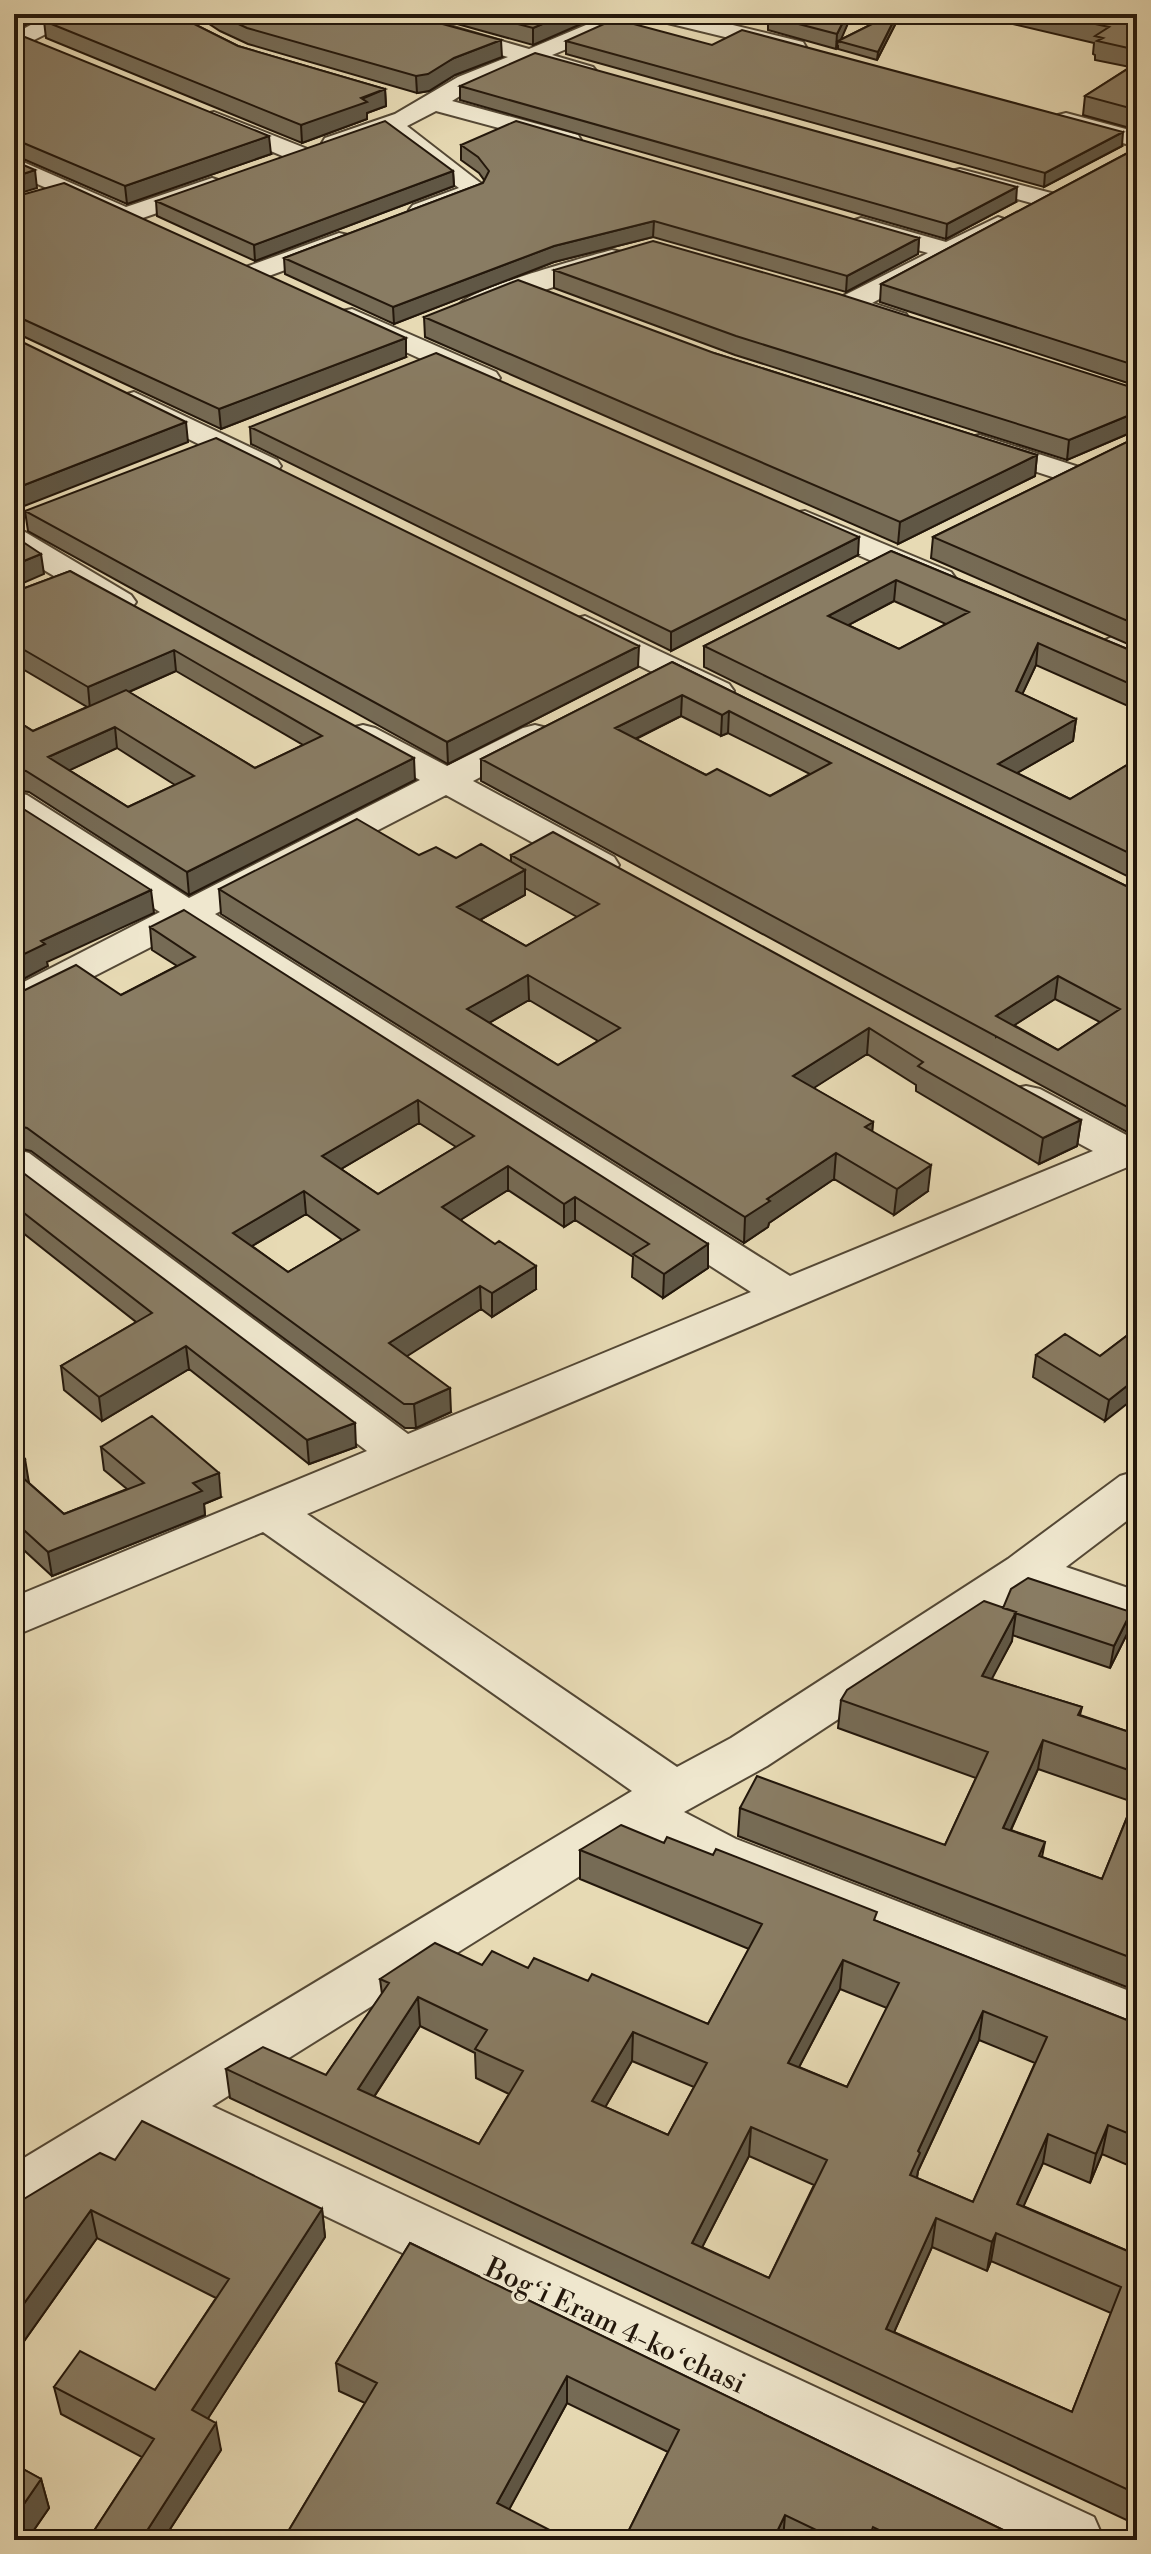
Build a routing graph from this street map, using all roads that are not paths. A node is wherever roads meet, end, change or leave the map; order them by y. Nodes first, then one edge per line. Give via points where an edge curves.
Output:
1 (68, 14) edge
2 (385, 14) edge
3 (630, 14) edge
4 (659, 14) edge
5 (16, 39) edge
6 (50, 51) edge
7 (817, 53) edge
8 (531, 56) junction
9 (607, 78) edge
10 (399, 98) dead end
11 (430, 105) junction
12 (191, 109) edge
13 (1044, 114) edge
14 (389, 124) junction
15 (594, 147) edge
16 (1133, 150) edge
17 (301, 155) junction
18 (14, 165) edge
19 (272, 165) edge
20 (940, 170) edge
21 (228, 180) edge
22 (1072, 186) edge
23 (69, 189) junction
24 (1046, 199) junction
25 (28, 202) edge
26 (128, 215) junction
27 (401, 218) edge
28 (845, 221) edge
29 (170, 234) edge
30 (357, 235) edge
31 (635, 251) edge
32 (949, 251) junction
33 (227, 260) edge
34 (255, 273) junction
35 (519, 287) junction
36 (297, 292) edge
37 (821, 296) edge
38 (558, 303) edge
39 (849, 304) junction
40 (325, 305) edge
41 (452, 313) edge
42 (424, 325) edge
43 (925, 329) edge
44 (395, 336) junction
45 (438, 357) junction
46 (409, 369) edge
47 (111, 389) edge
48 (510, 389) edge
49 (959, 437) edge
50 (291, 479) edge
51 (1032, 492) edge
52 (786, 511) edge
53 (19, 527) edge
54 (924, 545) dead end
55 (892, 558) junction
56 (74, 576) junction
57 (846, 577) edge
58 (967, 590) edge
59 (38, 592) edge
60 (556, 611) edge
61 (143, 614) edge
62 (708, 646) edge
63 (667, 667) junction
64 (626, 688) edge
65 (748, 707) edge
66 (571, 717) edge
67 (337, 720) edge
68 (447, 781) junction
69 (14, 803) edge
70 (627, 879) edge
71 (189, 913) junction
72 (14, 1002) edge
73 (1001, 1084) edge
74 (1131, 1150) edge
75 (14, 1162) edge
76 (788, 1295) junction
77 (404, 1455) junction
78 (1137, 1488) edge
79 (266, 1510) junction
80 (1025, 1572) junction
81 (19, 1608) edge
82 (1137, 1610) edge
83 (656, 1803) junction
84 (1137, 2019) edge
85 (160, 2109) junction
86 (14, 2196) edge
87 (1071, 2540) edge

1 - 5 street
2 - 8 street
3 - 8 street
4 - 7 street
5 - 6 street
8 - 9 street
8 - 11 street via 464,83
10 - 11 street
11 - 14 street
11 - 15 street
12 - 17 street
13 - 16 street
14 - 17 street
14 - 27 street via 474,188
17 - 19 street
18 - 23 street
20 - 24 street
21 - 26 street
22 - 24 street
23 - 25 street
23 - 26 street
24 - 32 street
26 - 29 street
28 - 32 street
30 - 34 street
31 - 35 street
32 - 39 street
33 - 34 street
34 - 36 street
35 - 38 street
35 - 41 street
37 - 39 street
39 - 43 street
40 - 44 street
42 - 44 street
44 - 45 street
45 - 46 street
45 - 48 street
47 - 50 street
49 - 51 street via 1084,467
52 - 55 street
53 - 56 street
54 - 55 street
55 - 57 street
55 - 58 street
56 - 59 street
56 - 61 street
60 - 63 street
62 - 63 street
63 - 64 street
63 - 65 street
66 - 68 street
67 - 68 street
68 - 70 street
68 - 71 street
69 - 71 street
71 - 72 street
71 - 76 street
73 - 74 street
74 - 76 street
75 - 77 street
76 - 77 street
77 - 79 street
78 - 80 street
79 - 81 street
79 - 83 street
80 - 82 street
80 - 83 street via 749,1752
83 - 84 street via 717,1854
83 - 85 street
85 - 86 street
85 - 87 street, Bogʻi Eram 4-koʻchasi

